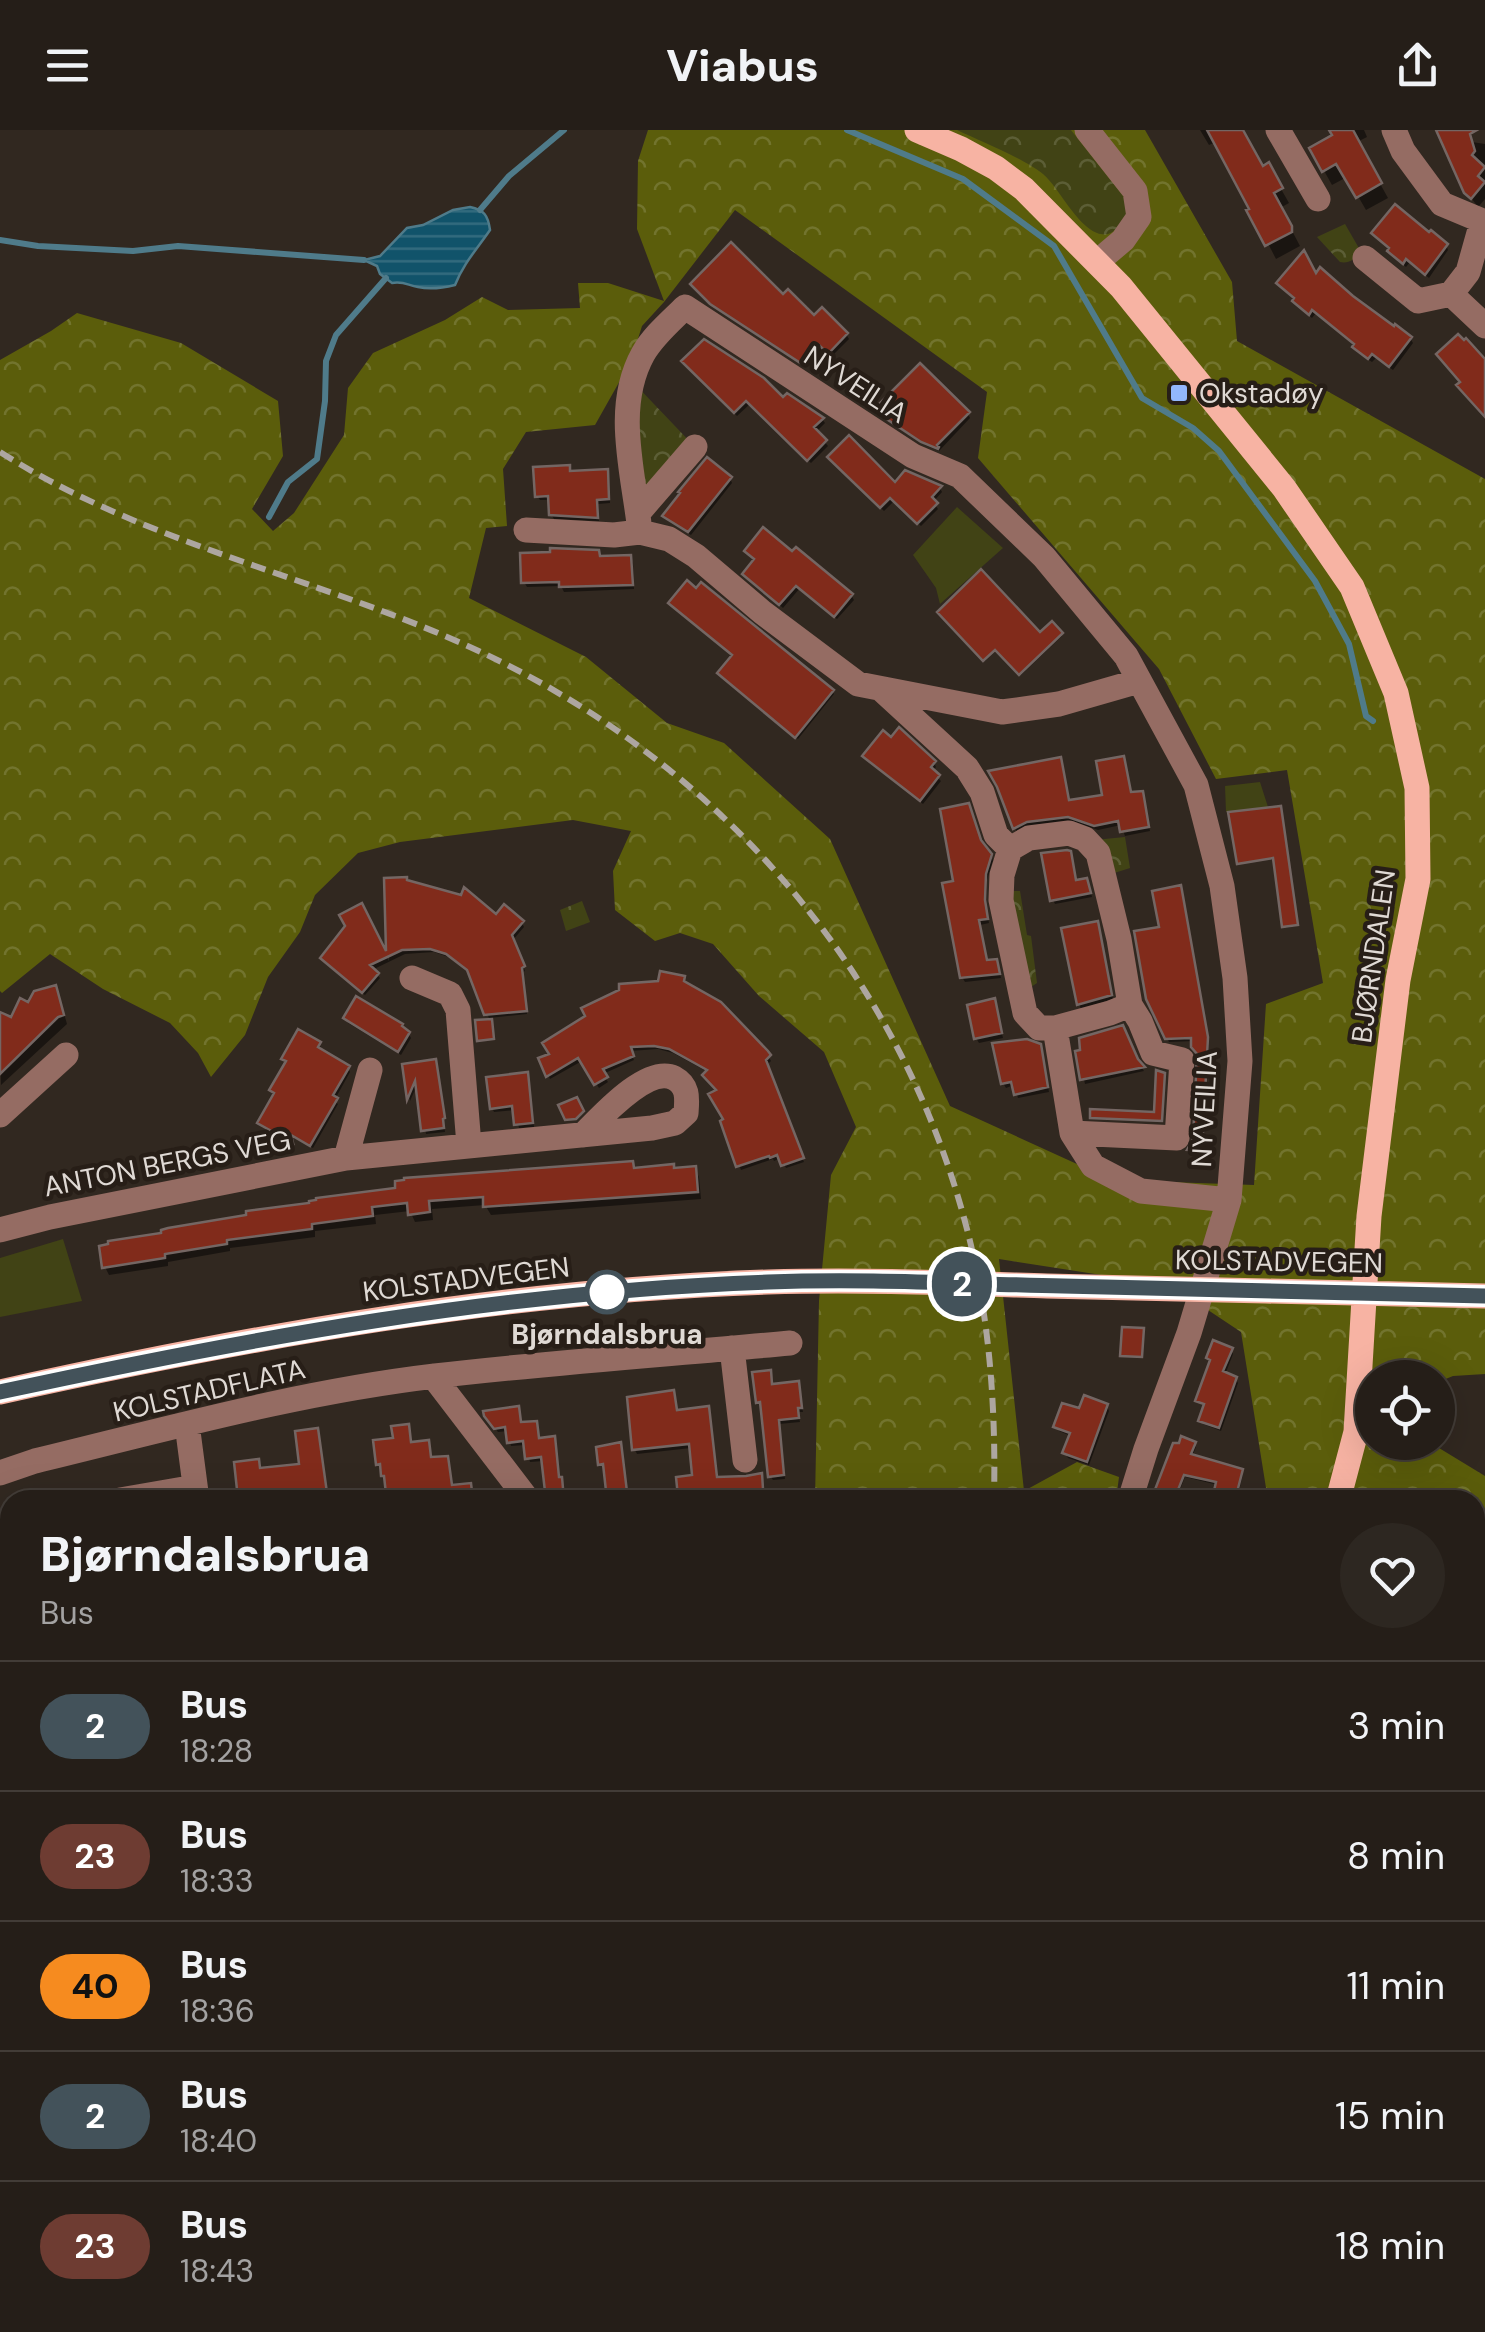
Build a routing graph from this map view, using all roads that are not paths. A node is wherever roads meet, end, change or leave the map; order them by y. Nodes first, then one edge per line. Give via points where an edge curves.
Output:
1 (917, 130) edge
2 (1086, 130) edge
3 (1278, 130) edge
4 (1394, 130) edge
5 (1318, 200) dead end
6 (1483, 222) edge
7 (1365, 258) dead end
8 (1097, 262) junction
9 (1451, 294) junction
10 (1485, 326) edge
11 (695, 447) dead end
12 (639, 522) junction
13 (526, 530) dead end
14 (1139, 680) junction
15 (880, 688) junction
16 (1010, 849) junction
17 (412, 978) dead end
18 (1130, 1005) junction
19 (1054, 1028) junction
20 (66, 1056) dead end
21 (370, 1070) dead end
22 (0, 1115) edge
23 (1072, 1134) junction
24 (583, 1135) dead end
25 (469, 1144) junction
26 (346, 1158) junction
27 (1228, 1200) junction
28 (0, 1230) edge
29 (1485, 1296) edge
30 (790, 1343) dead end
31 (732, 1348) junction
32 (433, 1376) junction
33 (0, 1392) edge
34 (188, 1424) junction
35 (745, 1460) dead end
36 (0, 1473) edge
37 (196, 1490) edge
38 (520, 1490) edge
39 (1133, 1490) edge
40 (1341, 1490) edge

1 - 8 main road, BJØRNDALEN via 996,168
2 - 8 street via 1135,191 1140,217
3 - 5 street
4 - 6 street via 1442,204
6 - 9 street via 1468,272
7 - 9 street via 1418,300
8 - 40 main road, BJØRNDALEN via 1284,488 1352,588 1396,693 1416,788 1418,879 1368,1216 1356,1432
9 - 10 street
11 - 12 street
12 - 13 street via 614,535
12 - 14 street, NYVEILIA via 628,435 632,381 644,353 685,306 912,456 960,476 1044,557
12 - 15 street via 696,556 858,684
14 - 15 street via 1059,704 1002,712
14 - 27 street, NYVEILIA via 1196,785 1222,886 1240,1061
15 - 16 street via 967,768 996,835
16 - 18 street via 1030,838 1069,833 1098,852
16 - 19 street via 1001,900 1024,1013 1039,1028
17 - 25 street via 450,994 458,1010
18 - 19 street
18 - 23 street via 1153,1052 1182,1060 1177,1138
19 - 23 street
20 - 22 street
21 - 26 street
23 - 27 street, NYVEILIA via 1093,1166 1140,1191
24 - 25 street, ANTON BERGS VEG
25 - 26 street, ANTON BERGS VEG
26 - 28 street, ANTON BERGS VEG
27 - 39 street, NYVEILIA via 1190,1333
29 - 33 main road, KOLSTADVEGEN via 878,1282 694,1286 441,1310 246,1341
30 - 31 street, KOLSTADFLATA
31 - 32 street, KOLSTADFLATA
31 - 35 street
32 - 34 street, KOLSTADFLATA
32 - 38 street
34 - 36 street, KOLSTADFLATA
34 - 37 street

